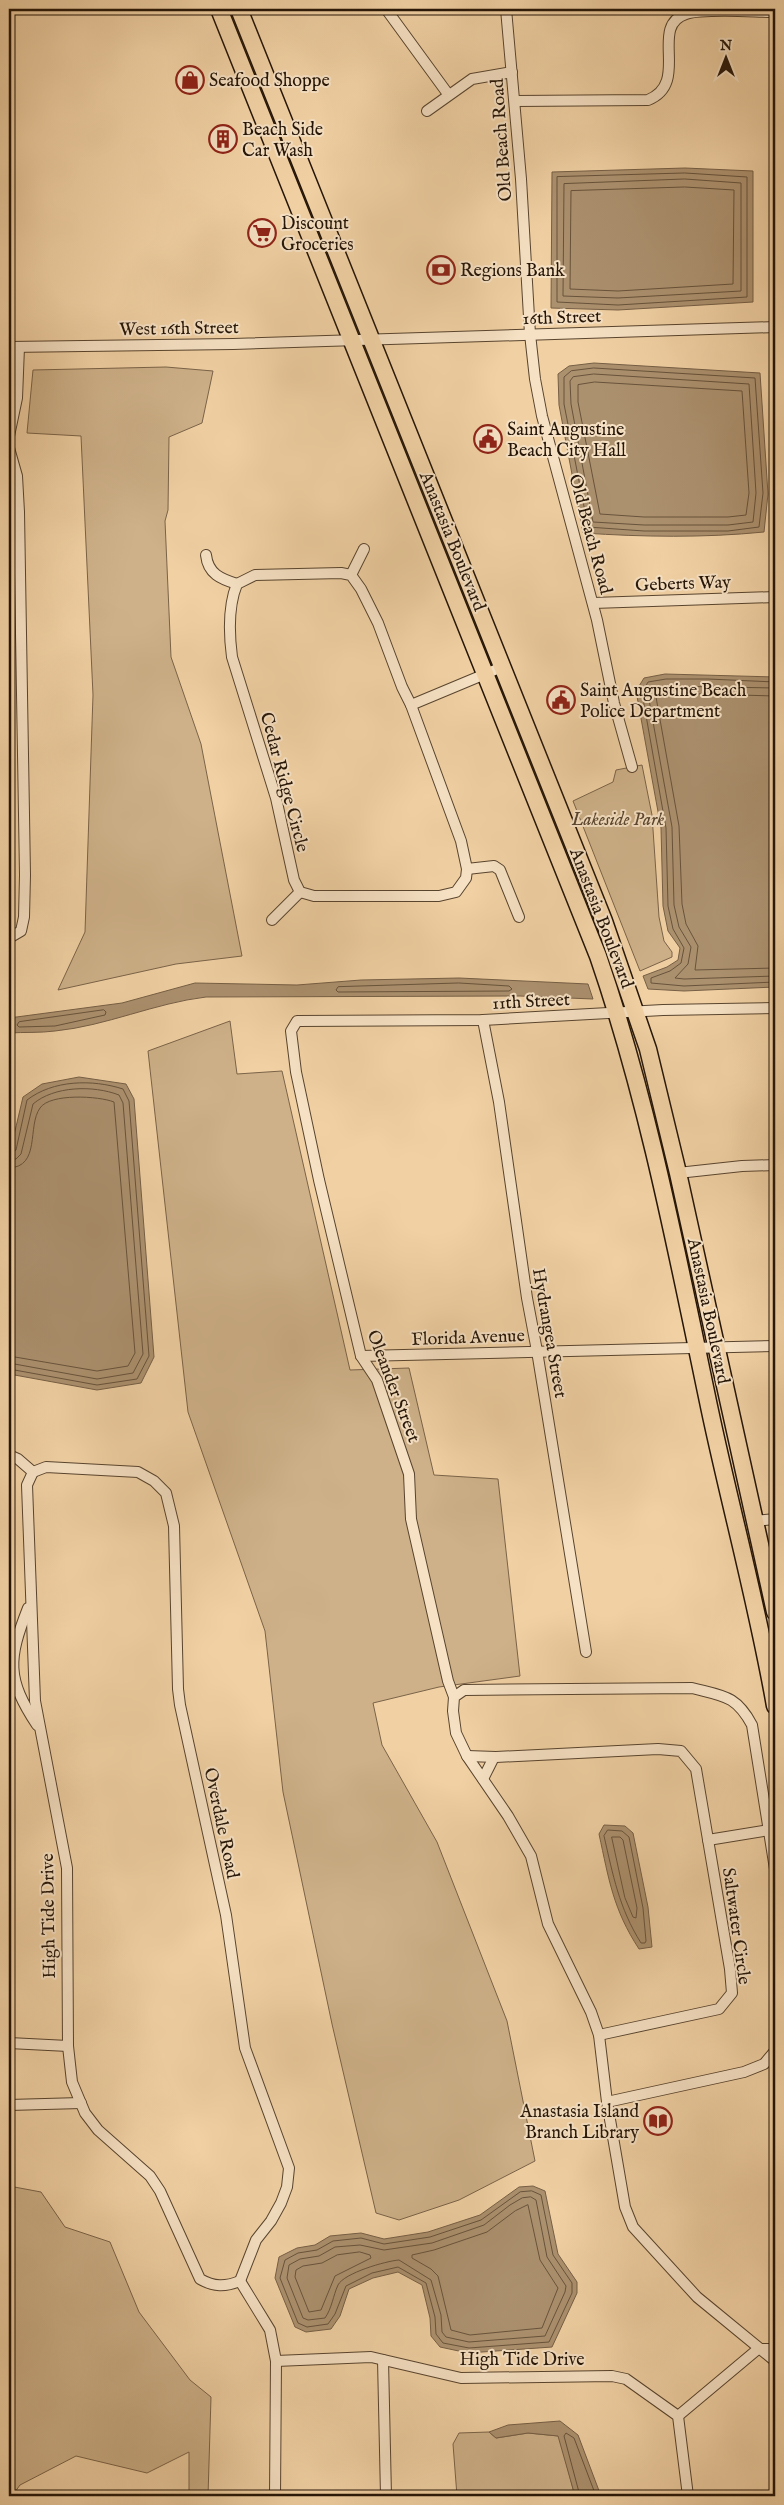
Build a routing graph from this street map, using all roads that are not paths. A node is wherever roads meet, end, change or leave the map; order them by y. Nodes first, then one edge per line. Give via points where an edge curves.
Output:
1 (219, 9) edge
2 (239, 9) edge
3 (386, 9) edge
4 (506, 9) edge
5 (775, 12) edge
6 (512, 72) junction
7 (448, 94) junction
8 (515, 100) junction
9 (427, 111) dead end
10 (775, 326) edge
11 (530, 334) junction
12 (371, 339) junction
13 (351, 340) junction
14 (14, 347) edge
15 (9, 436) edge
16 (9, 448) edge
17 (364, 549) dead end
18 (206, 555) dead end
19 (350, 575) junction
20 (237, 584) junction
21 (775, 597) edge
22 (592, 602) junction
23 (502, 667) junction
24 (484, 674) junction
25 (411, 705) junction
26 (632, 767) dead end
27 (467, 869) junction
28 (300, 892) junction
29 (519, 917) dead end
30 (272, 920) dead end
31 (9, 938) edge
32 (775, 1008) edge
33 (636, 1012) junction
34 (617, 1013) junction
35 (483, 1020) junction
36 (293, 1028) joint
37 (775, 1166) edge
38 (678, 1173) junction
39 (775, 1346) edge
40 (697, 1347) junction
41 (716, 1347) junction
42 (537, 1351) junction
43 (361, 1356) junction
44 (9, 1455) edge
45 (33, 1472) junction
46 (775, 1519) edge
47 (755, 1521) junction
48 (30, 1602) junction
49 (775, 1612) edge
50 (586, 1652) dead end
51 (454, 1697) junction
52 (775, 1706) edge
53 (41, 1730) junction
54 (467, 1756) junction
55 (494, 1757) junction
56 (483, 1779) junction
57 (769, 1830) junction
58 (708, 1840) junction
59 (775, 1870) edge
60 (599, 2035) junction
61 (9, 2043) edge
62 (68, 2046) junction
63 (775, 2051) edge
64 (607, 2102) junction
65 (81, 2103) junction
66 (9, 2105) edge
67 (240, 2281) junction
68 (758, 2349) junction
69 (775, 2349) edge
70 (383, 2360) junction
71 (276, 2361) junction
72 (775, 2361) edge
73 (678, 2416) junction
74 (275, 2496) edge
75 (386, 2496) edge
76 (688, 2496) edge

1 - 13 main road, Anastasia Boulevard
2 - 12 main road, Anastasia Boulevard
3 - 7 street
4 - 6 street, Old Beach Road
5 - 8 street via 692,12 678,18 669,33 667,84 657,96 648,100
6 - 7 street via 472,79
6 - 8 street, Old Beach Road
7 - 9 street
8 - 11 street, Old Beach Road
10 - 11 street, 16th Street
11 - 12 street, 16th Street
11 - 22 street, Old Beach Road via 542,416
12 - 13 street, 16th Street
12 - 23 main road, Anastasia Boulevard
13 - 14 street, West 16th Street
13 - 24 main road, Anastasia Boulevard
14 - 15 street via 16,398
16 - 31 street via 18,476 25,875 21,931
17 - 19 street
18 - 20 street via 212,572
19 - 20 street via 255,575
19 - 25 street via 378,623
20 - 28 street, Cedar Ridge Circle via 229,638 232,656 276,798 294,880
21 - 22 street, Geberts Way
22 - 26 street, Old Beach Road
23 - 24 street
23 - 33 main road, Anastasia Boulevard via 604,921
24 - 25 street
24 - 34 main road, Anastasia Boulevard via 598,956
25 - 27 street via 461,841
27 - 28 street via 466,878 456,892 440,896 314,896
27 - 29 street via 494,866 500,870
28 - 30 street
32 - 33 street, 11th Street
33 - 34 street, 11th Street
33 - 38 main road, Anastasia Boulevard
34 - 35 street, 11th Street
34 - 40 main road, Anastasia Boulevard
35 - 36 street, 11th Street via 297,1021
35 - 42 street, Hydrangea Street via 499,1102
36 - 43 street, Oleander Street via 296,1072
37 - 38 street
38 - 41 main road, Anastasia Boulevard
39 - 41 street, Florida Avenue
40 - 41 street, Florida Avenue
40 - 42 street, Florida Avenue
40 - 52 main road, Anastasia Boulevard
41 - 47 main road, Anastasia Boulevard
42 - 43 street, Florida Avenue
42 - 50 street, Hydrangea Street
43 - 51 street, Oleander Street via 377,1380 409,1474 411,1519
44 - 45 street
45 - 48 street, High Tide Drive via 27,1485
45 - 67 street, Overdale Road via 46,1467 138,1472 154,1480 166,1494 171,1508 180,1705 226,1915 245,2048 289,2168 281,2203 272,2221 256,2240
46 - 47 street
47 - 49 main road, Anastasia Boulevard
48 - 53 street, High Tide Drive via 35,1701
48 - 53 street via 15,1643 13,1671 22,1699
51 - 54 street via 456,1732
51 - 57 street via 464,1690 692,1688 724,1696 742,1708 752,1725
53 - 62 street, High Tide Drive via 67,1868
54 - 55 street, Saltwater Circle
54 - 56 street
55 - 56 street
55 - 58 street, Saltwater Circle via 658,1749 681,1751 696,1769
56 - 60 street via 531,1856 548,1924
57 - 58 street
57 - 59 street
58 - 60 street, Saltwater Circle via 732,1993 719,2009
60 - 64 street
61 - 62 street
62 - 65 street, High Tide Drive via 72,2082
63 - 64 street via 764,2064 744,2072
64 - 68 street via 624,2207 633,2227 697,2297
65 - 66 street
65 - 67 street, High Tide Drive via 98,2130 150,2176 200,2279 210,2285 226,2286
67 - 71 street via 270,2330
68 - 69 street
68 - 72 street
68 - 73 street
70 - 71 street, High Tide Drive via 371,2357
70 - 73 street, High Tide Drive via 461,2378 612,2376 626,2379
70 - 75 street
71 - 74 street
73 - 76 street

